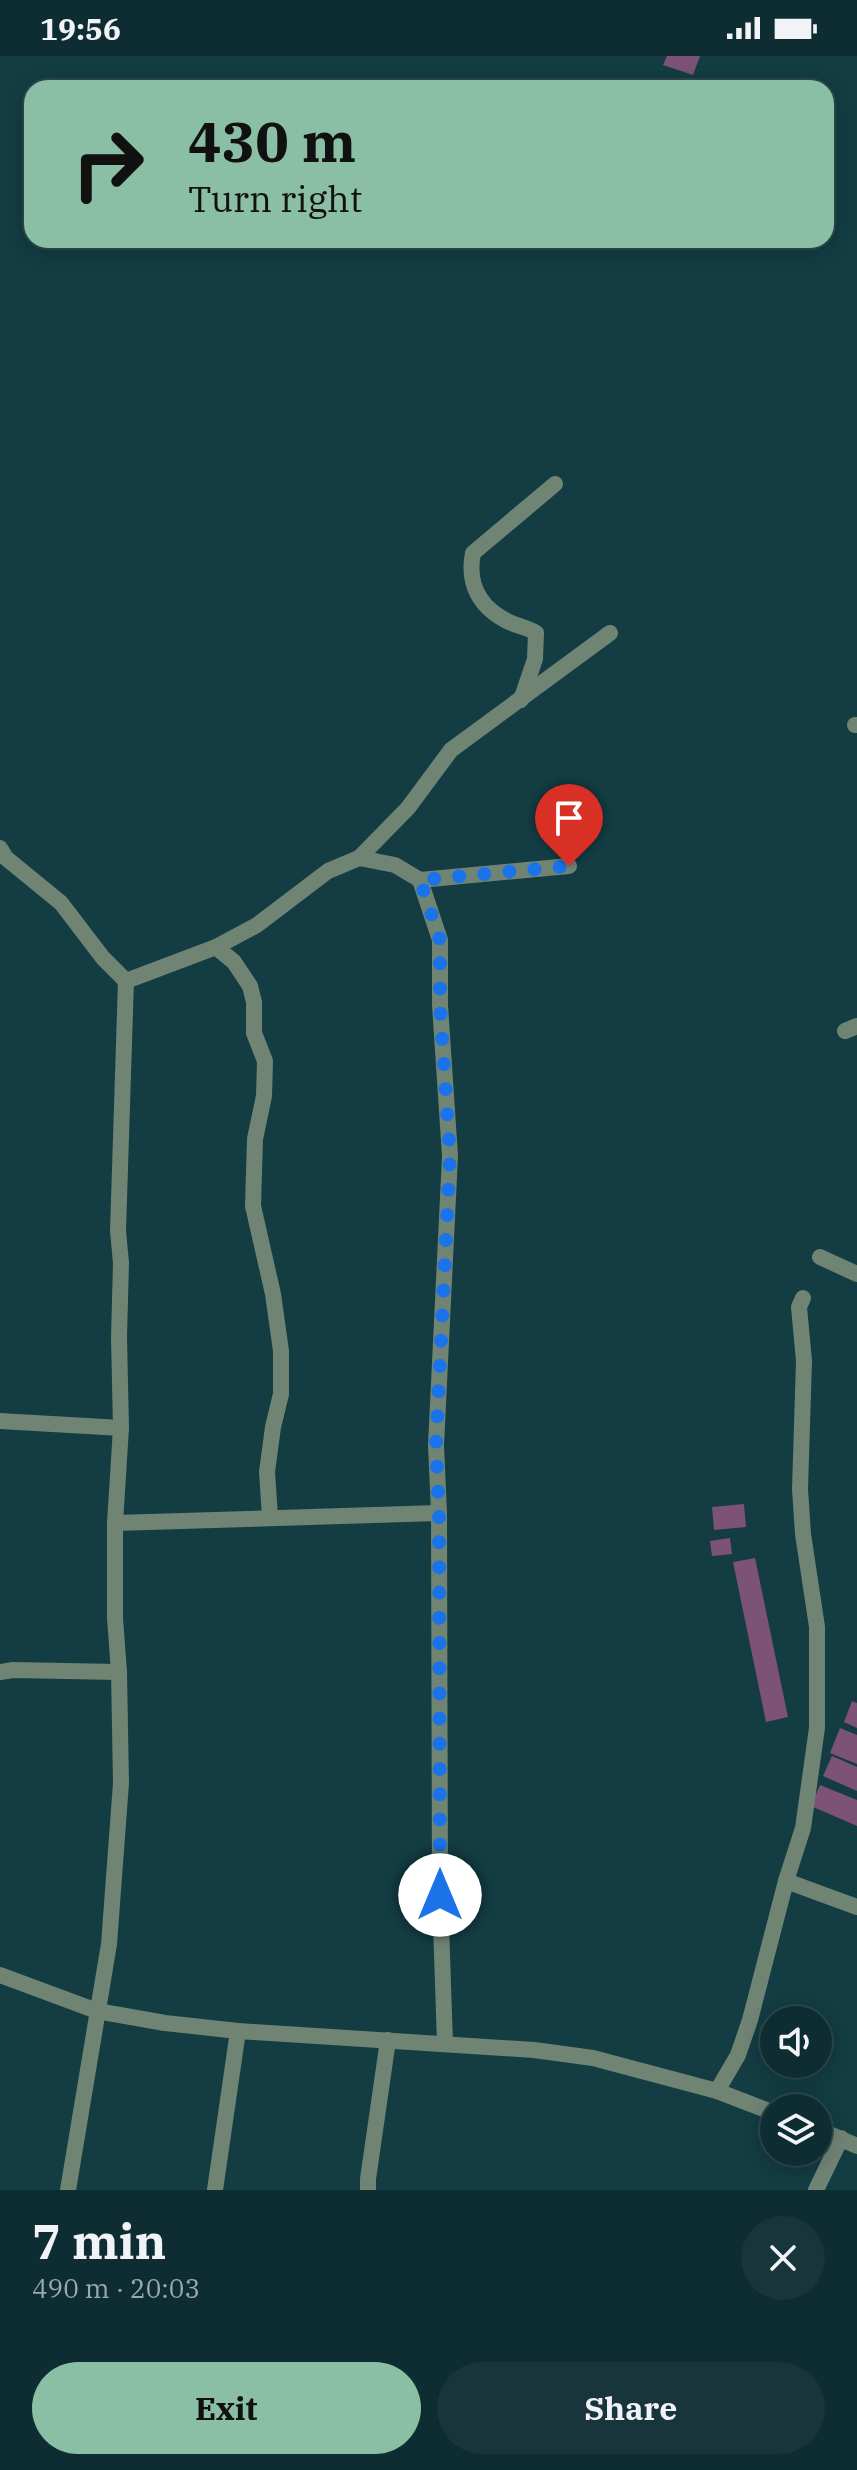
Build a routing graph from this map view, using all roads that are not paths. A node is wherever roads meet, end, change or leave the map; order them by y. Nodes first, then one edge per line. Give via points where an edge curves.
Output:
1 (555, 484) dead end
2 (610, 633) dead end
3 (521, 700) junction
4 (2, 857) edge
5 (359, 858) junction
6 (569, 866) dead end
7 (420, 880) junction
8 (216, 947) junction
9 (126, 981) junction
10 (820, 1257) dead end
11 (857, 1274) edge
12 (803, 1298) dead end
13 (0, 1421) edge
14 (121, 1428) junction
15 (439, 1513) junction
16 (270, 1517) junction
17 (115, 1523) junction
18 (0, 1672) edge
19 (119, 1672) junction
20 (786, 1881) junction
21 (857, 1907) edge
22 (0, 1975) edge
23 (97, 2011) junction
24 (238, 2031) junction
25 (388, 2040) junction
26 (445, 2043) junction
27 (717, 2091) junction
28 (760, 2108) edge
29 (832, 2134) edge
30 (841, 2138) junction
31 (857, 2146) edge
32 (68, 2190) edge
33 (215, 2190) edge
34 (368, 2190) edge
35 (816, 2190) edge

1 - 3 street via 473,553 470,569 472,585 489,609 536,633 535,659
2 - 3 street
3 - 5 street via 451,750 408,808
4 - 9 street via 61,903
5 - 7 street via 395,865
5 - 8 street via 328,871 257,925
6 - 7 street
7 - 15 street via 440,940 450,1156 436,1445
8 - 9 street
8 - 16 street via 250,986 254,1033 265,1061 253,1206 281,1351 281,1394 267,1472
9 - 14 street via 118,1231
10 - 11 street
12 - 20 street via 800,1489 817,1627 817,1728 803,1828
13 - 14 street
14 - 17 street
15 - 16 street
15 - 26 street
16 - 17 street
17 - 19 street
18 - 19 street
19 - 23 street via 116,1866
20 - 21 street
20 - 27 street via 750,2020
22 - 23 street
23 - 24 street
23 - 32 street
24 - 25 street
24 - 33 street
25 - 26 street
25 - 34 street
26 - 27 street via 593,2058
27 - 28 street
29 - 30 street
30 - 31 street
30 - 35 street

